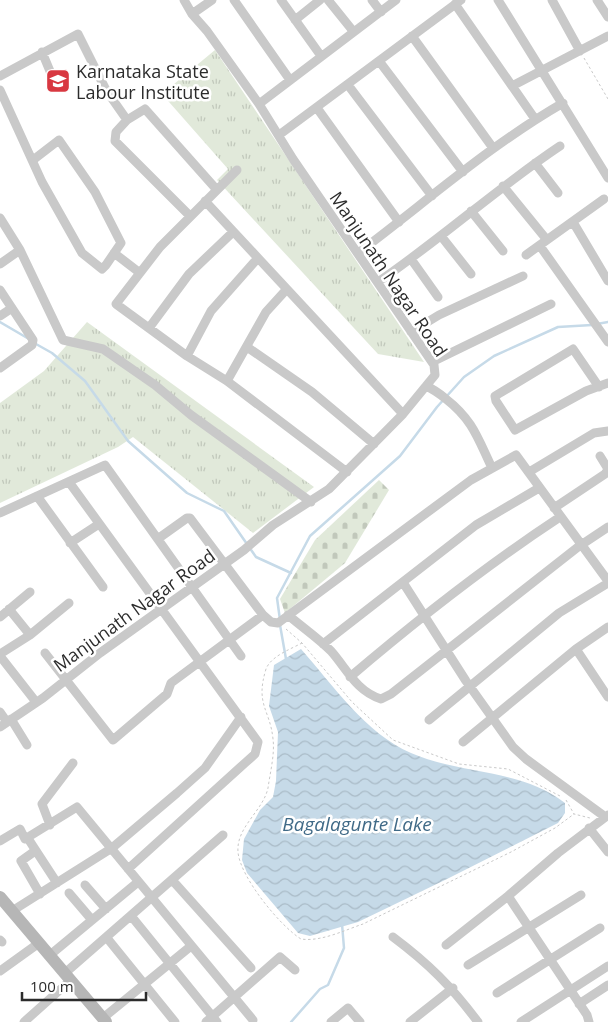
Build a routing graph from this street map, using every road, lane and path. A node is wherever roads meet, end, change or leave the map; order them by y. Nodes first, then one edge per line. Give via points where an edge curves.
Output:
1 (184, 0) edge
2 (212, 0) edge
3 (234, 0) edge
4 (280, 0) edge
5 (320, 0) edge
6 (328, 0) edge
7 (372, 0) edge
8 (396, 0) edge
9 (498, 0) edge
10 (552, 0) edge
11 (597, 0) edge
12 (458, 2) edge
13 (381, 12) junction
14 (192, 14) junction
15 (608, 17) edge
16 (295, 20) junction
17 (353, 31) junction
18 (412, 36) junction
19 (608, 36) edge
20 (580, 51) junction
21 (42, 52) junction
22 (321, 56) junction
23 (380, 61) junction
24 (543, 72) junction
25 (0, 76) edge
26 (52, 76) dead end
27 (290, 80) junction
28 (348, 84) junction
29 (512, 86) junction
30 (0, 90) edge
31 (608, 99) edge
32 (563, 103) junction
33 (259, 104) junction
34 (317, 108) junction
35 (535, 119) junction
36 (127, 120) junction
37 (278, 135) junction
38 (560, 146) dead end
39 (494, 148) junction
40 (33, 160) junction
41 (535, 162) junction
42 (237, 170) dead end
43 (463, 172) junction
44 (608, 178) edge
45 (503, 186) junction
46 (217, 190) junction
47 (558, 193) dead end
48 (432, 196) junction
49 (604, 199) dead end
50 (205, 201) junction
51 (471, 212) junction
52 (190, 216) junction
53 (0, 218) edge
54 (399, 222) junction
55 (573, 222) junction
56 (233, 232) junction
57 (441, 236) junction
58 (543, 243) junction
59 (20, 250) junction
60 (503, 251) dead end
61 (114, 253) junction
62 (358, 253) junction
63 (526, 255) dead end
64 (257, 259) junction
65 (411, 259) junction
66 (0, 264) edge
67 (140, 273) junction
68 (471, 274) dead end
69 (523, 276) dead end
70 (608, 281) edge
71 (378, 282) junction
72 (0, 290) edge
73 (286, 290) junction
74 (438, 297) dead end
75 (551, 304) dead end
76 (12, 308) junction
77 (0, 316) edge
78 (149, 328) junction
79 (411, 332) junction
80 (608, 342) edge
81 (247, 346) junction
82 (187, 356) junction
83 (432, 362) junction
84 (0, 368) edge
85 (227, 381) junction
86 (608, 383) edge
87 (428, 387) junction
88 (599, 387) junction
89 (403, 414) junction
90 (608, 431) edge
91 (374, 444) junction
92 (600, 456) dead end
93 (492, 468) junction
94 (347, 472) junction
95 (529, 472) junction
96 (69, 482) junction
97 (539, 488) junction
98 (37, 496) junction
99 (310, 502) junction
100 (554, 508) junction
101 (0, 513) edge
102 (560, 517) junction
103 (99, 524) junction
104 (608, 527) edge
105 (159, 538) junction
106 (70, 543) junction
107 (582, 544) junction
108 (224, 565) junction
109 (608, 582) edge
110 (404, 584) junction
111 (103, 587) dead end
112 (193, 587) junction
113 (30, 592) dead end
114 (69, 603) dead end
115 (9, 609) junction
116 (162, 609) junction
117 (263, 615) junction
118 (288, 616) junction
119 (0, 617) edge
120 (425, 617) junction
121 (278, 623) junction
122 (607, 631) edge
123 (30, 635) junction
124 (229, 638) junction
125 (302, 643) junction
126 (323, 644) junction
127 (576, 649) junction
128 (446, 650) junction
129 (45, 653) dead end
130 (0, 655) edge
131 (241, 656) dead end
132 (198, 662) junction
133 (350, 677) junction
134 (66, 680) junction
135 (469, 685) junction
136 (608, 696) edge
137 (36, 702) junction
138 (0, 712) edge
139 (241, 717) junction
140 (491, 717) junction
141 (429, 720) dead end
142 (6, 723) edge
143 (463, 742) dead end
144 (27, 745) dead end
145 (73, 763) dead end
146 (574, 814) junction
147 (604, 817) edge
148 (50, 825) junction
149 (589, 828) junction
150 (223, 835) dead end
151 (27, 837) junction
152 (0, 840) edge
153 (112, 848) junction
154 (35, 851) junction
155 (608, 852) edge
156 (128, 869) junction
157 (173, 881) junction
158 (138, 882) junction
159 (57, 883) junction
160 (85, 885) dead end
161 (69, 893) dead end
162 (40, 894) junction
163 (581, 895) dead end
164 (508, 896) junction
165 (0, 897) edge
166 (152, 900) junction
167 (106, 909) junction
168 (12, 911) junction
169 (132, 916) junction
170 (92, 920) junction
171 (600, 928) dead end
172 (530, 929) junction
173 (393, 937) dead end
174 (107, 938) junction
175 (39, 943) junction
176 (446, 945) dead end
177 (191, 946) junction
178 (50, 955) junction
179 (550, 960) junction
180 (169, 965) junction
181 (468, 965) dead end
182 (608, 966) edge
183 (251, 968) dead end
184 (295, 970) dead end
185 (0, 971) edge
186 (68, 977) junction
187 (144, 984) junction
188 (608, 986) edge
189 (453, 988) junction
190 (570, 990) junction
191 (497, 993) dead end
192 (235, 997) junction
193 (579, 1004) junction
194 (104, 1020) edge
195 (212, 1020) edge
196 (253, 1020) dead end
197 (476, 1021) edge
198 (24, 1022) edge
199 (175, 1022) edge
200 (331, 1022) edge
201 (360, 1022) edge
202 (410, 1022) edge
203 (521, 1022) edge
204 (590, 1022) edge

1 - 14 street, Manjunath Nagar Road
2 - 14 street
3 - 27 street
4 - 16 street
5 - 16 street
6 - 17 street
7 - 13 street
8 - 13 street
9 - 24 street
10 - 20 street
11 - 15 street
12 - 18 street
12 - 29 street
13 - 17 street
14 - 33 street, Manjunath Nagar Road
16 - 22 street
17 - 22 street
18 - 23 street
18 - 39 street
19 - 20 street
20 - 24 street
20 - 31 path
21 - 25 street
21 - 26 street
21 - 36 street via 78,34 106,90
22 - 27 street
23 - 28 street
23 - 43 street
24 - 29 street
24 - 32 street
27 - 33 street
28 - 34 street
28 - 48 street
29 - 35 street
30 - 40 street
32 - 35 street
32 - 44 street
33 - 37 street, Manjunath Nagar Road
34 - 37 street
34 - 54 street
35 - 39 street
36 - 46 street via 145,110
36 - 52 street via 116,132 115,141
37 - 62 street, Manjunath Nagar Road
38 - 41 street
39 - 43 street
40 - 61 street via 82,253 102,269
40 - 61 street via 60,140 95,192 121,243
41 - 45 street
41 - 47 street
42 - 46 street
43 - 48 street
45 - 51 street
45 - 58 street
46 - 50 street
48 - 54 street
49 - 55 street
50 - 52 street
50 - 56 street
51 - 57 street
51 - 60 street
52 - 67 street
53 - 59 street
54 - 62 street
55 - 58 street
55 - 70 street
56 - 64 street
56 - 78 street via 189,274
57 - 65 street
57 - 68 street
58 - 63 street
58 - 80 street
59 - 66 street
59 - 99 street via 63,340 103,350 155,385
61 - 67 street
62 - 71 street, Manjunath Nagar Road
64 - 73 street
64 - 82 street via 211,311
65 - 71 street
65 - 74 street
67 - 78 street via 116,304
69 - 79 street via 439,315
71 - 79 street, Manjunath Nagar Road
72 - 76 street
73 - 81 street via 266,312
73 - 89 street
75 - 83 street
76 - 77 street
76 - 84 street via 33,342
78 - 82 street
79 - 83 street, Manjunath Nagar Road
81 - 85 street
81 - 91 street via 312,392
82 - 85 street
83 - 87 street, Manjunath Nagar Road via 435,375
85 - 94 street
86 - 88 street
87 - 89 street, Manjunath Nagar Road
87 - 93 street via 454,405 476,432
88 - 88 street via 573,349 495,396 515,430
89 - 91 street, Manjunath Nagar Road
90 - 95 street via 594,433
91 - 94 street, Manjunath Nagar Road
92 - 100 street via 608,469 605,474
93 - 95 street via 516,455
93 - 118 street via 471,480
94 - 99 street, Manjunath Nagar Road
95 - 97 street
96 - 98 street
96 - 103 street
96 - 105 street via 105,465
97 - 100 street
97 - 110 street via 476,525
98 - 101 street
98 - 106 street
99 - 108 street, Manjunath Nagar Road via 273,525
100 - 102 street
102 - 107 street
102 - 120 street via 511,550
103 - 106 street
103 - 116 street
104 - 107 street
105 - 108 street via 190,518
105 - 112 street
106 - 111 street
107 - 109 street
107 - 128 street
108 - 112 street, Manjunath Nagar Road
108 - 117 street
109 - 135 street via 559,613
110 - 120 street
110 - 126 street
112 - 116 street, Manjunath Nagar Road
112 - 124 street
113 - 115 street
114 - 123 street
115 - 119 street
115 - 123 street
116 - 132 street
116 - 134 street, Manjunath Nagar Road
117 - 121 street
117 - 124 street
118 - 121 street
118 - 126 street
120 - 128 street
120 - 133 street
121 - 125 path
122 - 127 street
123 - 130 street
124 - 131 street
124 - 132 street
125 - 146 path via 352,702 393,740 459,764 508,769 563,797
125 - 146 path via 270,661 266,668 261,698 273,740 268,789 241,835 237,850 244,873 274,913 301,939 308,940 363,924 511,852 551,831
126 - 133 street
127 - 136 street
127 - 140 street
128 - 133 street via 381,699 370,695
128 - 135 street
129 - 134 street
130 - 137 street
132 - 134 street via 171,683 167,694 113,740
132 - 139 street
134 - 137 street, Manjunath Nagar Road
135 - 140 street
135 - 141 street
137 - 142 street, Manjunath Nagar Road
138 - 142 street
139 - 153 street via 205,768
139 - 156 street via 258,742 255,754
140 - 143 street
140 - 147 street via 526,759
142 - 144 street
145 - 148 street via 42,804
146 - 147 path
147 - 149 street
148 - 151 street
148 - 153 street via 77,807
149 - 155 street
149 - 164 street
150 - 157 street
151 - 152 street via 25,839 20,829
151 - 154 street
153 - 156 street
153 - 159 street
154 - 159 street
154 - 162 street via 21,861
156 - 158 street
157 - 166 street
157 - 183 street
158 - 166 street
158 - 167 street
159 - 162 street
160 - 167 street
161 - 170 street
162 - 168 street
163 - 172 street
164 - 172 street
164 - 176 street
165 - 168 street
166 - 169 street
166 - 177 street
167 - 170 street
168 - 175 street
169 - 174 street
169 - 180 street
170 - 178 street
171 - 179 street
172 - 179 street
172 - 181 street
173 - 189 street via 426,961
174 - 186 street
174 - 187 street
175 - 178 street
175 - 185 street
177 - 180 street
177 - 192 street
178 - 186 street
179 - 190 street
179 - 191 street
180 - 187 street
180 - 195 street
182 - 190 street
184 - 192 street via 280,957
186 - 194 street
186 - 198 street
187 - 194 street
187 - 199 street
188 - 193 street
189 - 197 street
189 - 202 street
190 - 193 street
190 - 203 street
192 - 195 street
192 - 196 street
193 - 204 street
200 - 201 street via 348,1008

